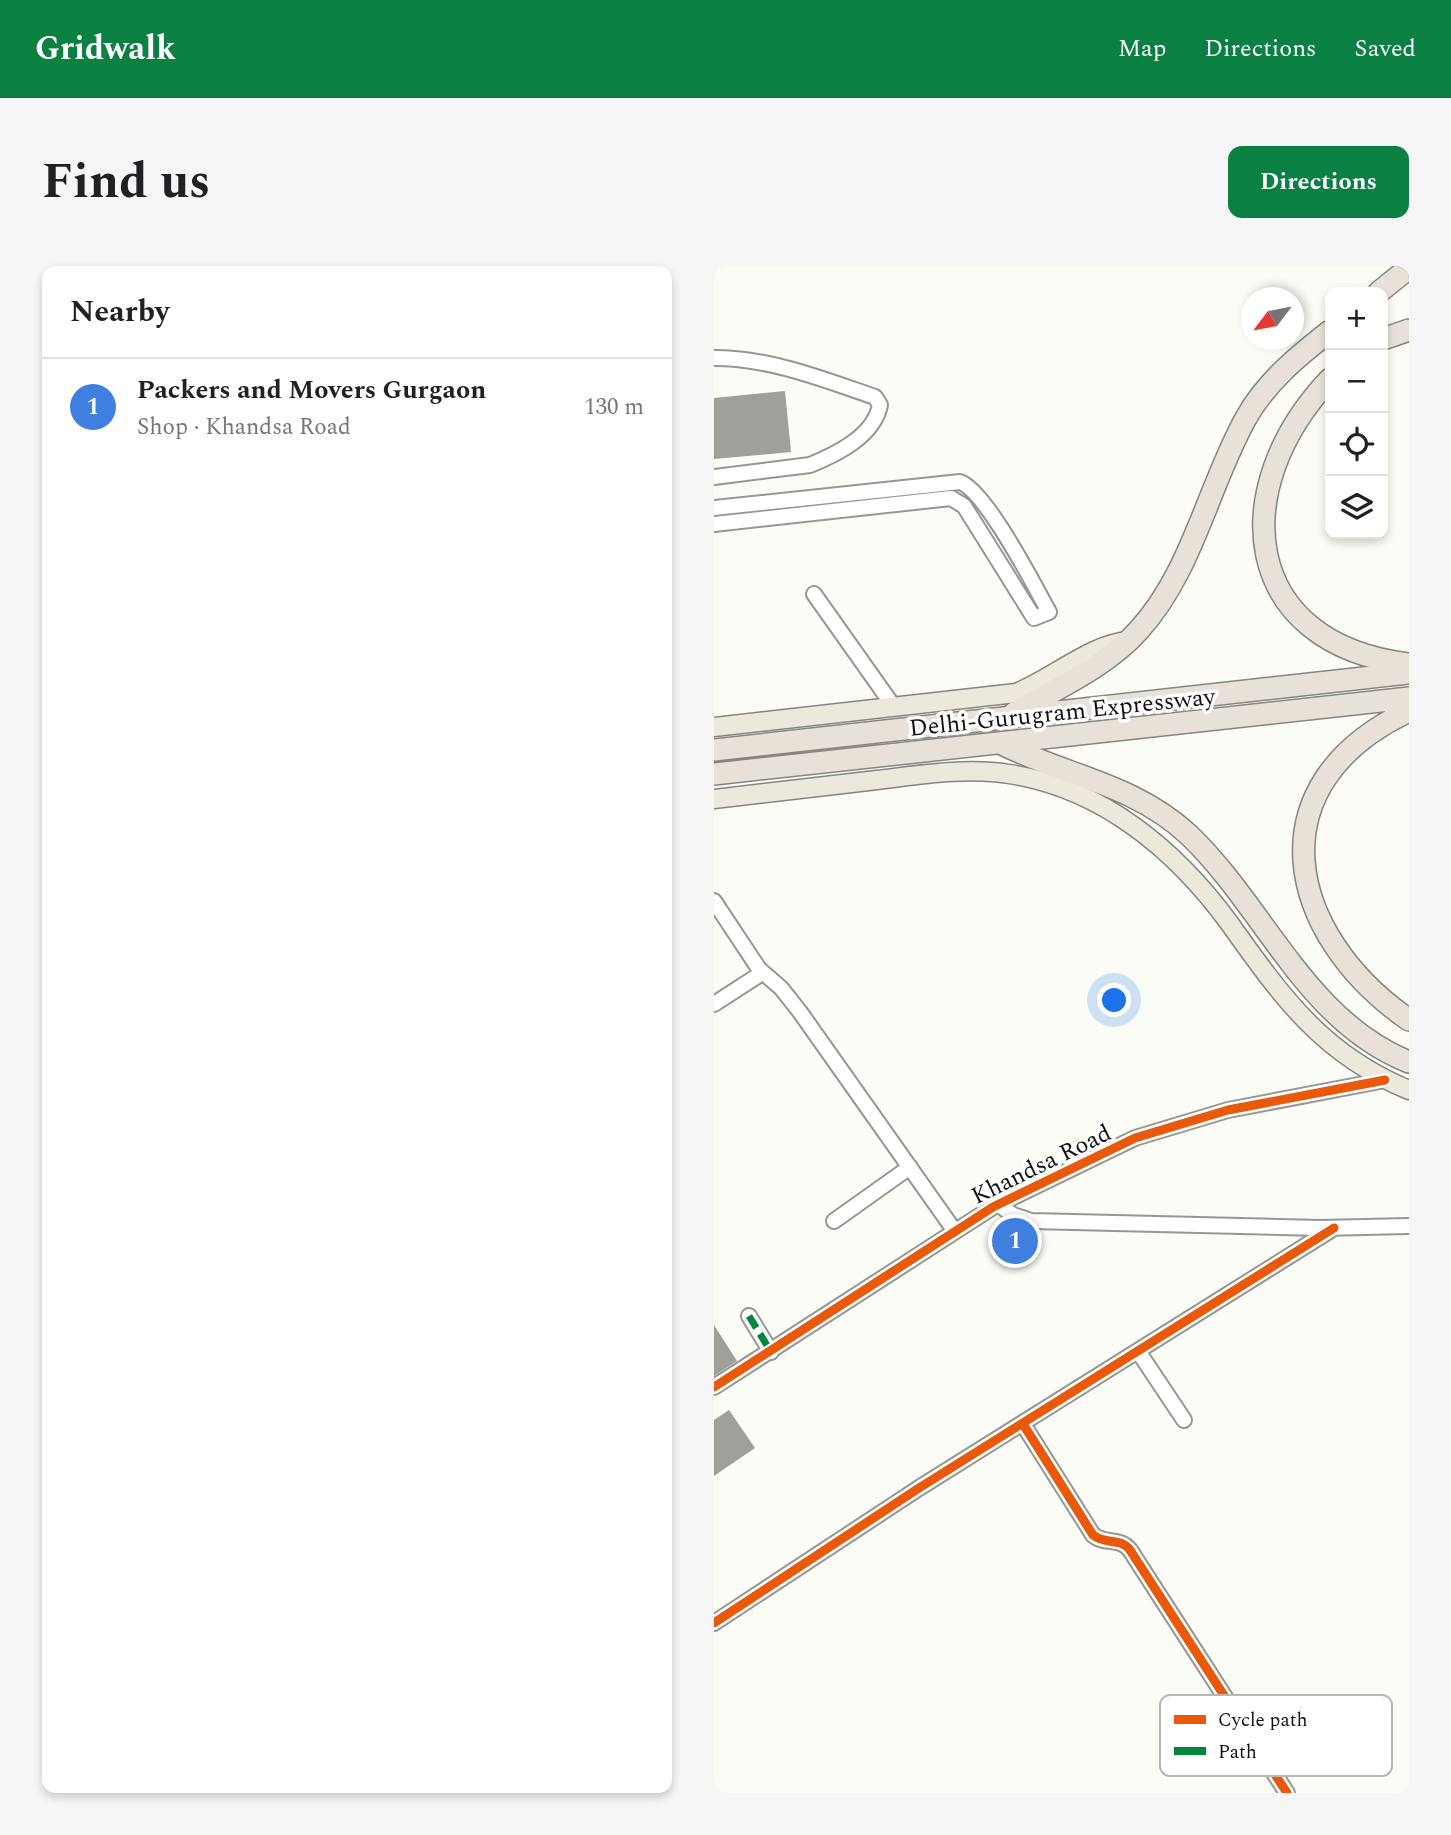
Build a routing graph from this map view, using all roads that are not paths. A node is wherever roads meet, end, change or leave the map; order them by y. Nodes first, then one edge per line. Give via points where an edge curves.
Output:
1 (1409, 268) edge
2 (1385, 287) edge
3 (1409, 330) edge
4 (1325, 335) edge
5 (1388, 337) edge
6 (714, 358) edge
7 (1325, 385) edge
8 (714, 477) edge
9 (965, 484) junction
10 (957, 500) junction
11 (714, 508) edge
12 (714, 524) edge
13 (814, 594) dead end
14 (1128, 641) junction
15 (1409, 664) edge
16 (1409, 673) edge
17 (1409, 698) edge
18 (894, 707) junction
19 (1409, 711) edge
20 (1006, 718) junction
21 (714, 727) edge
22 (1000, 743) junction
23 (714, 750) edge
24 (714, 774) edge
25 (714, 799) edge
26 (714, 901) edge
27 (762, 973) junction
28 (714, 1004) edge
29 (1409, 1020) edge
30 (1409, 1062) edge
31 (1385, 1080) junction
32 (1409, 1090) edge
33 (911, 1167) junction
34 (998, 1204) junction
35 (834, 1221) dead end
36 (1409, 1226) edge
37 (1334, 1228) junction
38 (954, 1230) junction
39 (749, 1316) dead end
40 (771, 1352) junction
41 (1138, 1352) junction
42 (714, 1387) edge
43 (1184, 1420) dead end
44 (1023, 1424) junction
45 (714, 1623) edge
46 (1224, 1695) edge
47 (1276, 1776) edge
48 (1287, 1793) edge

1 - 2 highway
3 - 5 highway
4 - 14 highway via 1278,376 1246,418 1174,577 1157,608
6 - 8 street via 807,373 875,397 880,405 869,428 824,459 810,465
7 - 15 highway via 1292,427 1266,489 1262,522 1269,566 1294,609 1328,639 1374,657
9 - 10 street
9 - 10 street via 1014,550 1049,612 1034,618
9 - 11 street via 941,482
10 - 12 street via 881,503
13 - 18 street
14 - 18 main road via 1103,646 1016,693
14 - 20 highway
16 - 20 highway, Delhi-Gurugram Expressway
17 - 22 highway, Delhi-Gurugram Expressway
18 - 21 main road
19 - 29 highway via 1361,741 1332,770 1312,806 1303,854 1311,903 1329,938 1367,985
20 - 23 highway, Delhi-Gurugram Expressway
22 - 24 highway, Delhi-Gurugram Expressway
22 - 30 highway via 1039,762 1098,779 1164,815 1209,857 1340,1019
25 - 31 main road via 929,774 981,773 1034,779 1085,796 1174,858 1206,892 1300,1017 1346,1058
26 - 27 street
27 - 28 street
27 - 33 street via 788,995
31 - 32 main road
31 - 34 street, Khandsa Road via 1228,1110 1135,1138
33 - 35 street
33 - 38 street
34 - 37 street via 1031,1220
34 - 38 street, Khandsa Road
36 - 37 street
37 - 41 street
38 - 40 street, Khandsa Road
39 - 40 street
40 - 42 street, Khandsa Road
41 - 43 street
41 - 44 street
44 - 45 street
44 - 46 street via 1093,1535 1121,1542 1130,1550
47 - 48 street

